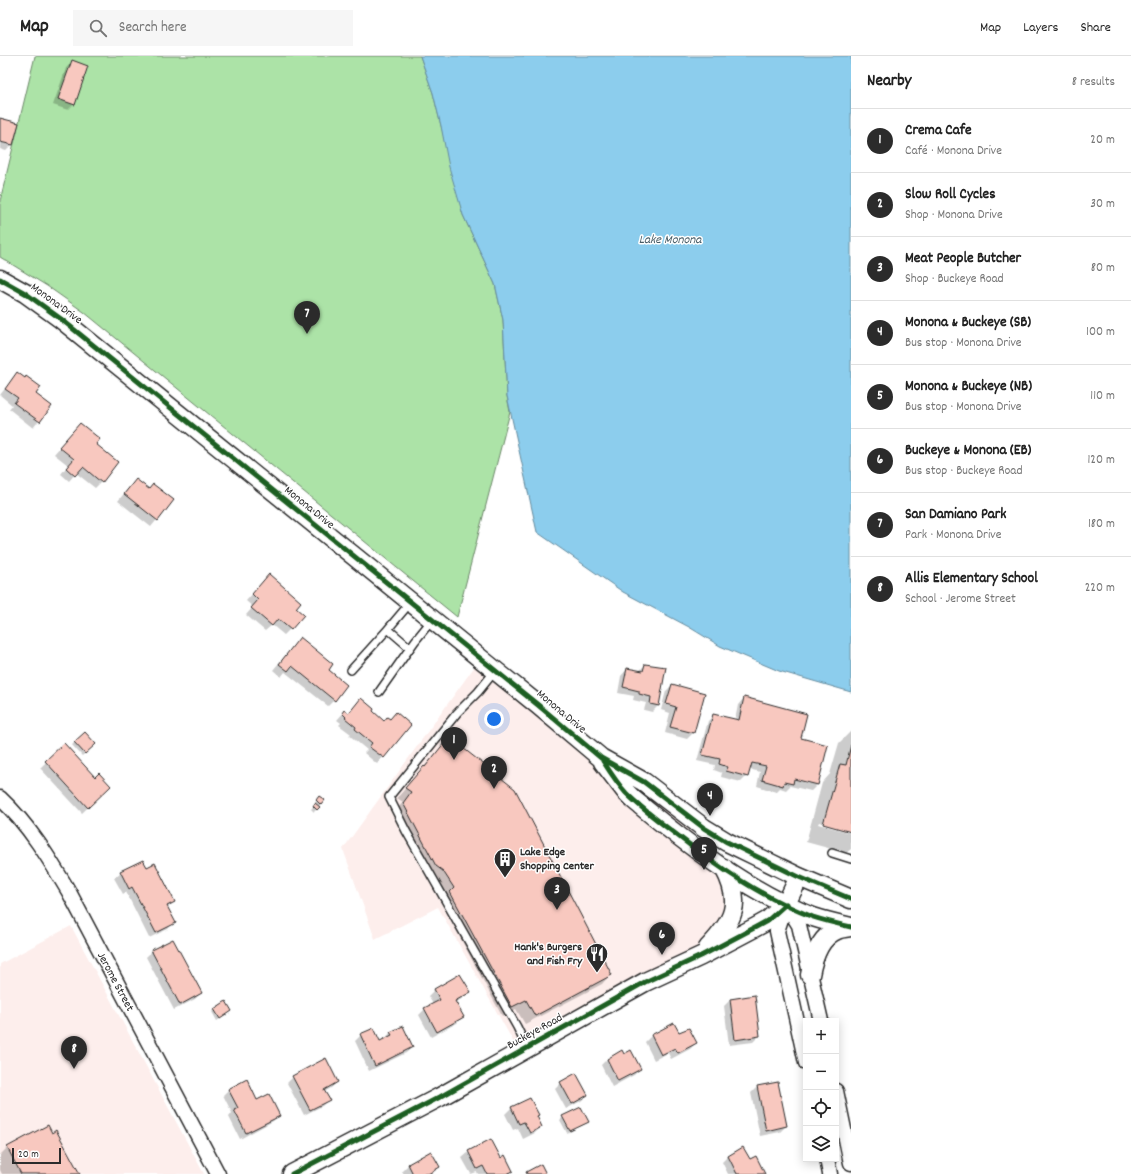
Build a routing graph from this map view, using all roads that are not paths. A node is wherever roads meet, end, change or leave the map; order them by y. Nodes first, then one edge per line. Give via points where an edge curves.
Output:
1 (0, 279) edge
2 (410, 602) junction
3 (432, 620) junction
4 (388, 629) junction
5 (410, 648) junction
6 (351, 670) dead end
7 (495, 671) junction
8 (379, 692) dead end
9 (601, 758) junction
10 (0, 798) edge
11 (832, 853) dead end
12 (851, 859) edge
13 (724, 868) junction
14 (799, 876) junction
15 (851, 899) edge
16 (786, 904) junction
17 (851, 927) edge
18 (701, 956) junction
19 (810, 975) junction
20 (820, 1018) edge
21 (527, 1048) junction
22 (804, 1054) edge
23 (839, 1106) edge
24 (828, 1162) edge
25 (851, 1164) edge
26 (218, 1174) edge
27 (292, 1174) edge
28 (830, 1174) edge

1 - 2 street, Monona Drive via 25,293 61,319
2 - 3 street, Monona Drive
2 - 4 lane
3 - 5 lane
3 - 7 street, Monona Drive
4 - 5 lane
4 - 6 lane
5 - 8 lane
7 - 9 street, Monona Drive
7 - 21 lane via 457,713 389,797 413,844 518,1027
9 - 13 street, Monona Drive via 634,800 690,845
9 - 14 street, Monona Drive via 644,782 704,828 727,842
10 - 26 street, Jerome Street via 24,823 50,859
11 - 12 lane
13 - 16 street, Monona Drive
13 - 18 street via 734,892 734,910 731,920 720,936
14 - 15 street, Monona Drive
14 - 16 street, Buckeye Road
16 - 17 street, Monona Drive via 813,917
16 - 18 street, Buckeye Road via 762,924
16 - 19 street via 799,925
16 - 22 street via 777,931
17 - 19 street via 838,929 827,938 815,956
18 - 21 street, Buckeye Road via 645,982
19 - 20 street
21 - 27 street, Buckeye Road
23 - 25 street
24 - 28 street

